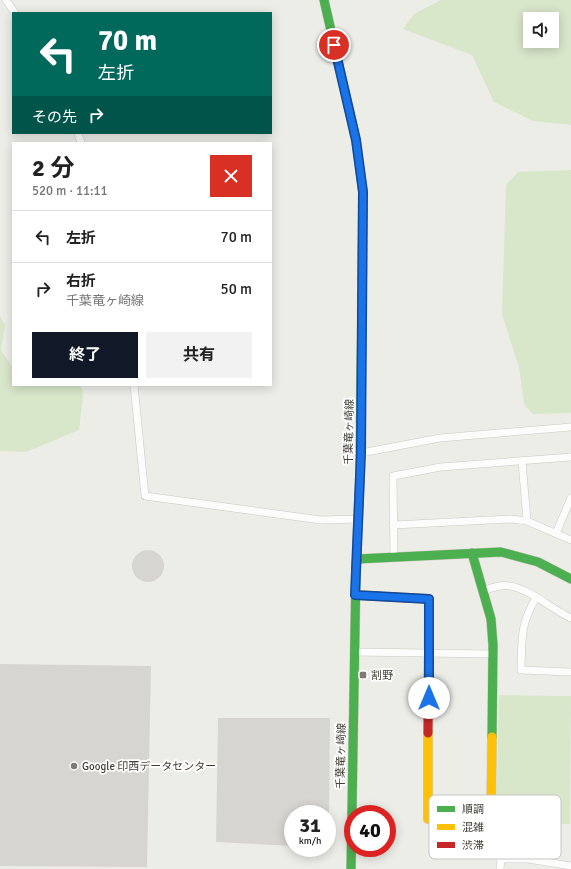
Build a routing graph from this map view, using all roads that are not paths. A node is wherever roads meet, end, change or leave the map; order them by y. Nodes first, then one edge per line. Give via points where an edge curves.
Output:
1 (6, 0) edge
2 (324, 0) edge
3 (14, 12) edge
4 (134, 386) edge
5 (571, 427) edge
6 (361, 453) junction
7 (571, 457) edge
8 (522, 461) junction
9 (571, 498) edge
10 (358, 519) junction
11 (527, 521) junction
12 (393, 525) junction
13 (556, 533) junction
14 (571, 540) edge
15 (472, 553) junction
16 (394, 558) junction
17 (357, 559) junction
18 (570, 576) edge
19 (483, 591) junction
20 (355, 595) junction
21 (536, 598) junction
22 (571, 618) edge
23 (355, 652) junction
24 (429, 653) junction
25 (493, 654) junction
26 (571, 672) edge
27 (491, 795) edge
28 (429, 819) edge
29 (571, 866) edge
30 (351, 869) edge
31 (500, 869) edge

1 - 3 street
2 - 6 main road, 千葉竜ヶ崎線 via 356,140 363,192
4 - 10 street via 145,496 321,520
5 - 6 street via 440,438
6 - 10 main road, 千葉竜ヶ崎線
7 - 8 street
8 - 11 street
8 - 12 street via 441,468 393,476
9 - 13 street
10 - 17 main road, 千葉竜ヶ崎線
11 - 12 street via 492,519
11 - 13 street
12 - 16 street
13 - 14 street
15 - 16 main road
15 - 18 main road via 514,554 540,562
15 - 19 main road
16 - 17 main road
17 - 20 main road, 千葉竜ヶ崎線
19 - 21 street via 509,586 524,590
19 - 25 main road via 491,619
20 - 23 main road, 千葉竜ヶ崎線
20 - 24 main road via 429,599
21 - 22 street
21 - 26 street via 527,612 522,629 521,670
23 - 24 street
23 - 30 main road, 千葉竜ヶ崎線
24 - 25 street
24 - 28 main road
25 - 27 main road
29 - 31 street via 528,859 501,859

